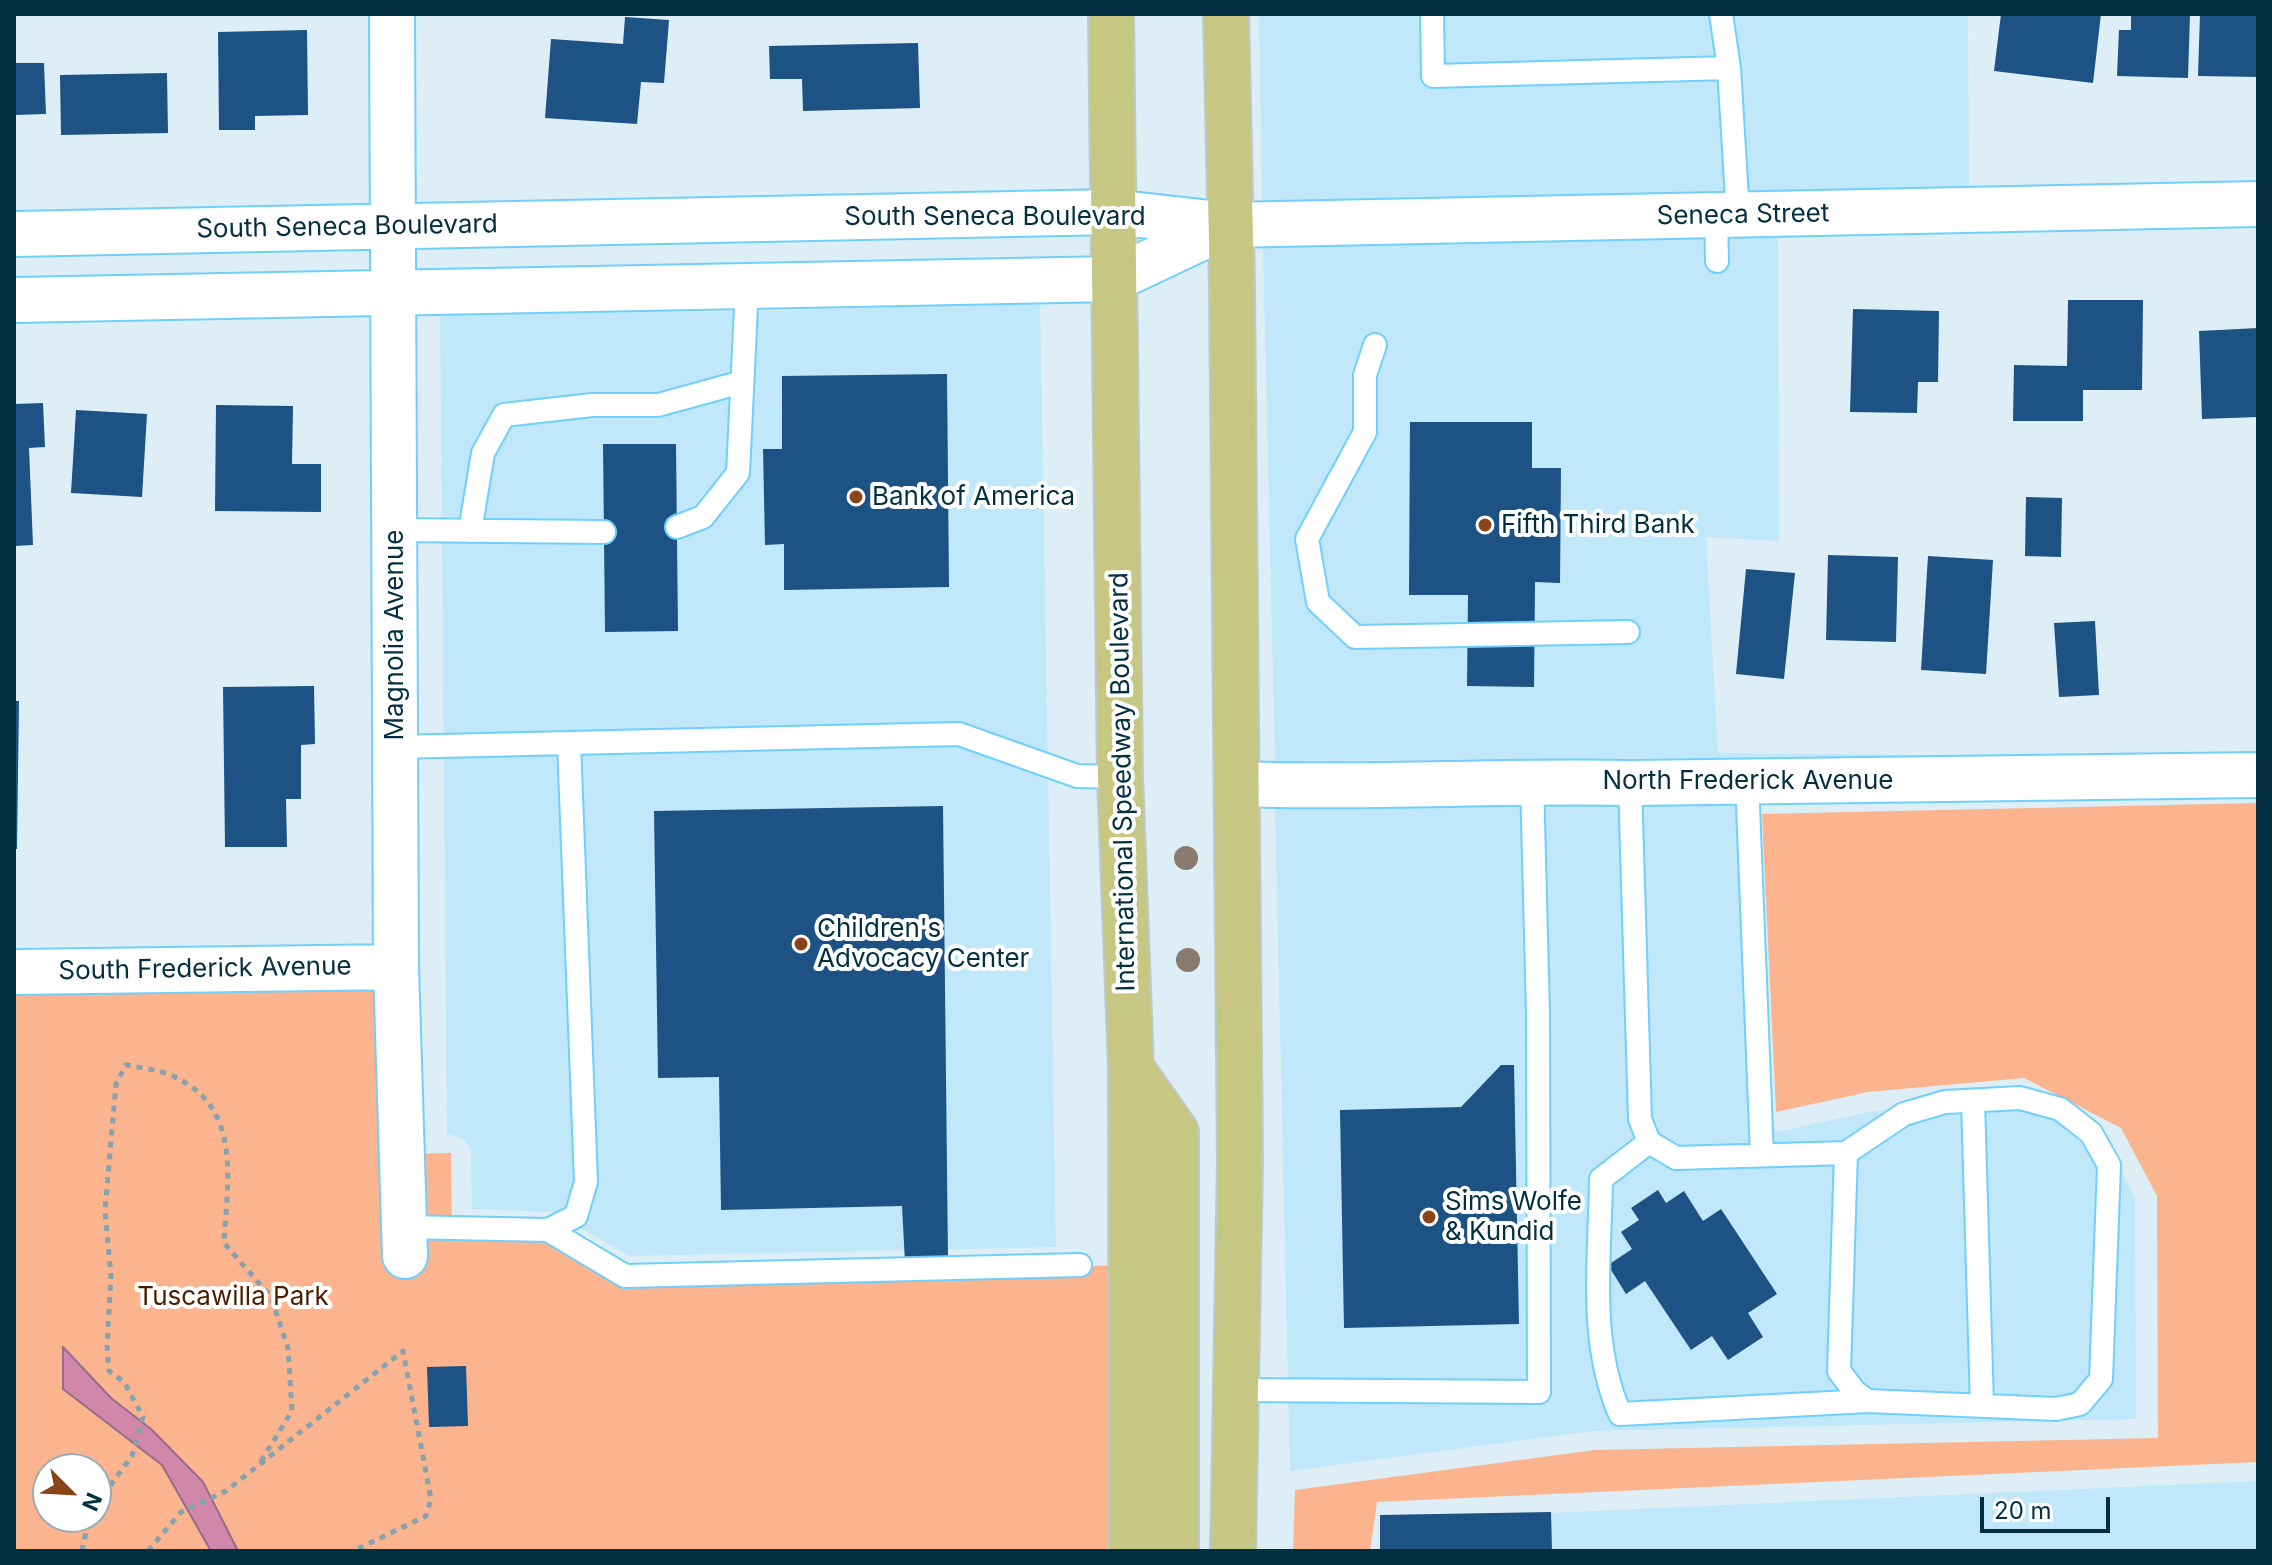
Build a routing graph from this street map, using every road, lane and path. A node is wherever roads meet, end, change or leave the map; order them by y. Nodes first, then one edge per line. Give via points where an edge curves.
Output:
1 (392, 14) edge
2 (1111, 14) edge
3 (1226, 14) edge
4 (1432, 14) edge
5 (1721, 14) edge
6 (1729, 68) junction
7 (2258, 204) edge
8 (1113, 212) junction
9 (1727, 215) junction
10 (748, 219) junction
11 (1228, 225) junction
12 (393, 227) junction
13 (14, 234) edge
14 (1717, 261) dead end
15 (1114, 279) junction
16 (747, 286) junction
17 (393, 293) junction
18 (14, 300) edge
19 (1375, 345) dead end
20 (742, 382) junction
21 (677, 527) dead end
22 (394, 530) junction
23 (470, 531) junction
24 (604, 532) dead end
25 (1628, 632) dead end
26 (569, 743) junction
27 (396, 747) junction
28 (2258, 775) edge
29 (1120, 777) junction
30 (1532, 781) junction
31 (1747, 781) junction
32 (1630, 783) junction
33 (1237, 784) junction
34 (396, 967) junction
35 (14, 972) edge
36 (1131, 1068) junction
37 (1973, 1101) junction
38 (1649, 1142) junction
39 (1846, 1153) junction
40 (1762, 1155) junction
41 (548, 1230) junction
42 (404, 1241) joint
43 (1080, 1265) dead end
44 (1236, 1390) junction
45 (1868, 1401) junction
46 (1982, 1406) junction
47 (258, 1466) junction
48 (112, 1483) edge
49 (148, 1551) edge
50 (353, 1551) edge
51 (1132, 1551) edge
52 (1176, 1551) edge
53 (1233, 1551) edge

1 - 12 street, Magnolia Avenue
2 - 8 main road, International Speedway Boulevard
3 - 11 main road
4 - 6 lane via 1433,76
5 - 6 lane
6 - 9 lane
7 - 9 street, Seneca Street
8 - 10 street, South Seneca Boulevard
8 - 11 street, South Seneca Boulevard
8 - 15 main road, International Speedway Boulevard
9 - 11 street, Seneca Street
9 - 14 lane
10 - 12 street, South Seneca Boulevard
10 - 16 street
11 - 15 street, South Seneca Boulevard
11 - 33 main road
12 - 13 street, South Seneca Boulevard
12 - 17 street, Magnolia Avenue
15 - 16 street, South Seneca Boulevard
15 - 29 main road, International Speedway Boulevard
16 - 17 street, South Seneca Boulevard
16 - 20 lane
17 - 18 street, South Seneca Boulevard
17 - 22 street, Magnolia Avenue
19 - 25 lane via 1365,375 1365,432 1307,539 1318,602 1355,637
20 - 21 lane via 738,473 703,517
20 - 23 lane via 658,405 592,405 504,415 483,453
22 - 23 lane
22 - 27 street, Magnolia Avenue
23 - 24 lane
26 - 27 lane
26 - 29 lane via 959,734 1077,776
26 - 41 lane via 586,1182 576,1216
27 - 34 street, Magnolia Avenue
28 - 31 street, North Frederick Avenue
29 - 36 main road, International Speedway Boulevard
30 - 32 street, North Frederick Avenue
30 - 33 street, North Frederick Avenue
30 - 44 lane via 1539,1392
31 - 32 street, North Frederick Avenue
31 - 40 lane
32 - 38 lane via 1640,1119
33 - 44 main road
34 - 35 street, South Frederick Avenue
34 - 42 street, Magnolia Avenue
36 - 51 main road, International Speedway Boulevard
36 - 52 main road via 1176,1132
37 - 39 lane via 1945,1102 1904,1114
37 - 46 lane
37 - 46 lane via 2020,1098 2060,1109 2091,1133 2109,1165 2101,1379 2080,1404 2056,1409
38 - 40 lane via 1676,1158
38 - 45 lane via 1601,1179 1599,1347 1620,1414
39 - 40 lane
39 - 45 lane via 1839,1371
41 - 42 lane
41 - 43 lane via 625,1276
44 - 53 main road
45 - 46 lane
47 - 48 path via 292,1411 288,1348 271,1297 224,1243 230,1178 220,1121 205,1096 174,1076 126,1065 116,1084 105,1210 111,1277 107,1346 109,1371 124,1382 143,1417 132,1456
47 - 49 path via 226,1491 181,1512
47 - 50 path via 403,1351 431,1499 426,1516

